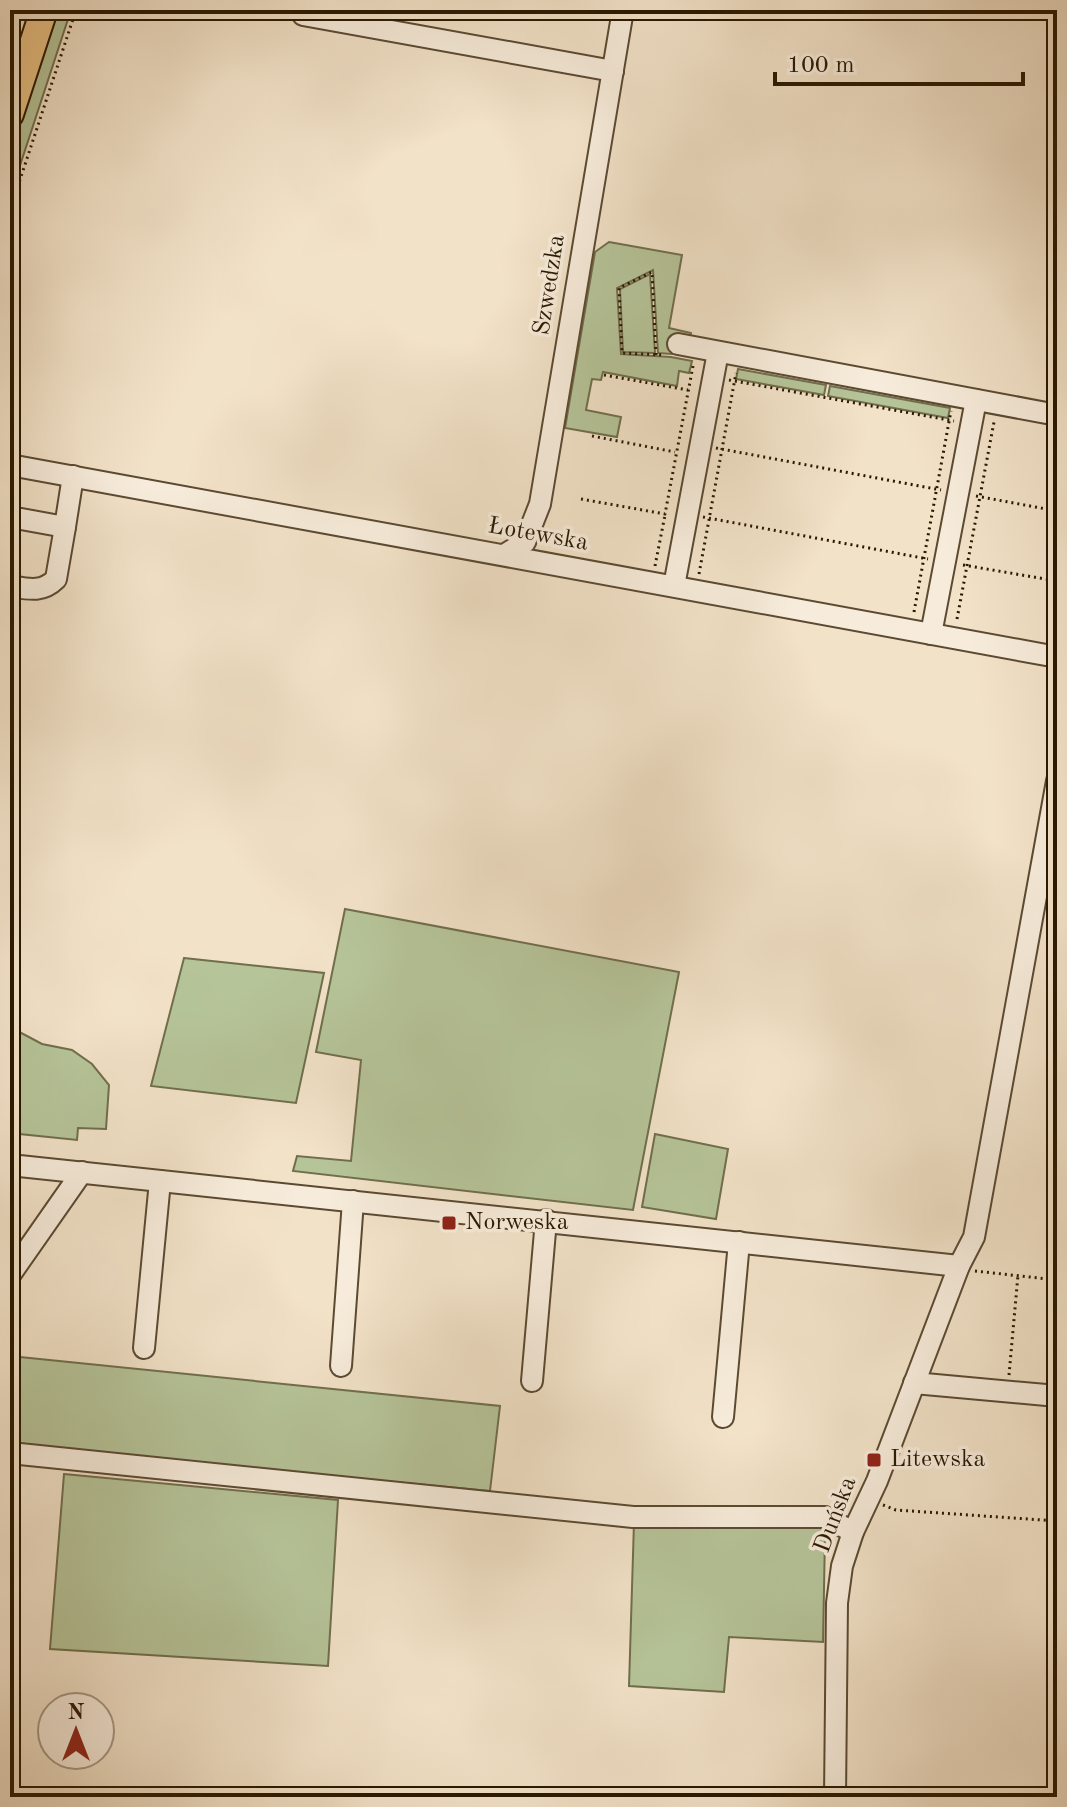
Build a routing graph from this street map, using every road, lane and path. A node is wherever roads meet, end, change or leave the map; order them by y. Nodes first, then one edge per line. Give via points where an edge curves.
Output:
1 (44, 10) edge
2 (76, 10) edge
3 (623, 10) edge
4 (303, 15) dead end
5 (1048, 22) dead end
6 (1057, 24) edge
7 (613, 71) junction
8 (10, 114) edge
9 (10, 210) edge
10 (682, 349) junction
11 (728, 354) junction
12 (656, 355) junction
13 (604, 375) dead end
14 (714, 377) junction
15 (734, 381) junction
16 (688, 390) junction
17 (953, 396) junction
18 (976, 400) junction
19 (997, 404) junction
20 (1057, 415) edge
21 (949, 421) junction
22 (972, 425) junction
23 (592, 436) dead end
24 (722, 449) junction
25 (676, 452) junction
26 (10, 465) edge
27 (73, 476) junction
28 (936, 489) junction
29 (980, 497) junction
30 (581, 499) dead end
31 (1057, 511) edge
32 (665, 514) junction
33 (10, 517) edge
34 (709, 518) junction
35 (65, 527) junction
36 (504, 555) junction
37 (924, 558) junction
38 (945, 562) junction
39 (655, 566) dead end
40 (967, 566) junction
41 (699, 574) dead end
42 (1057, 581) edge
43 (10, 586) edge
44 (674, 586) junction
45 (913, 615) dead end
46 (956, 623) dead end
47 (931, 634) junction
48 (1057, 657) edge
49 (1057, 781) edge
50 (10, 1165) edge
51 (82, 1172) junction
52 (160, 1181) junction
53 (353, 1201) junction
54 (546, 1220) junction
55 (739, 1242) junction
56 (965, 1268) junction
57 (10, 1275) edge
58 (1018, 1275) junction
59 (1057, 1280) edge
60 (144, 1348) dead end
61 (341, 1366) dead end
62 (532, 1381) dead end
63 (914, 1383) junction
64 (1008, 1391) junction
65 (1057, 1396) edge
66 (723, 1417) dead end
67 (10, 1453) edge
68 (869, 1499) junction
69 (1057, 1521) edge
70 (853, 1532) junction
71 (835, 1797) edge

1 - 8 main road
2 - 9 path
3 - 7 street, Szwedzka
4 - 7 street
5 - 6 path
7 - 36 street, Szwedzka via 540,504 525,542
10 - 11 street
10 - 12 path
10 - 16 path
11 - 14 street
11 - 15 path
11 - 17 street
12 - 12 path via 622,353 619,288 652,272
13 - 16 path
14 - 15 path
14 - 44 street
15 - 21 path
15 - 24 path
16 - 25 path
17 - 18 street
17 - 21 path
18 - 19 street
18 - 22 street
19 - 20 street
19 - 29 path
21 - 22 path
21 - 28 path
22 - 38 street
23 - 25 path
24 - 28 path
24 - 34 path
25 - 32 path
26 - 27 street, Łotewska
27 - 35 street
27 - 36 street, Łotewska
28 - 37 path
29 - 31 path
29 - 40 path
30 - 32 path
32 - 39 path
33 - 35 street
34 - 37 path
34 - 41 path
35 - 43 street via 56,579 42,589
36 - 44 street, Łotewska
37 - 38 path
37 - 45 path
38 - 47 street
40 - 42 path
40 - 46 path
44 - 47 street, Łotewska
47 - 48 street, Łotewska
49 - 56 street
50 - 51 street
51 - 52 street
51 - 57 street
52 - 53 street
52 - 60 street
53 - 54 street
53 - 61 street
54 - 55 street
54 - 62 street
55 - 56 street
55 - 66 street
56 - 58 path
56 - 63 street, Duńska
58 - 59 path
58 - 64 path
63 - 64 street
63 - 68 street, Duńska
64 - 65 street
67 - 70 street via 633,1517 825,1517
68 - 69 path via 896,1510
68 - 70 street, Duńska
70 - 71 street, Duńska via 837,1603

